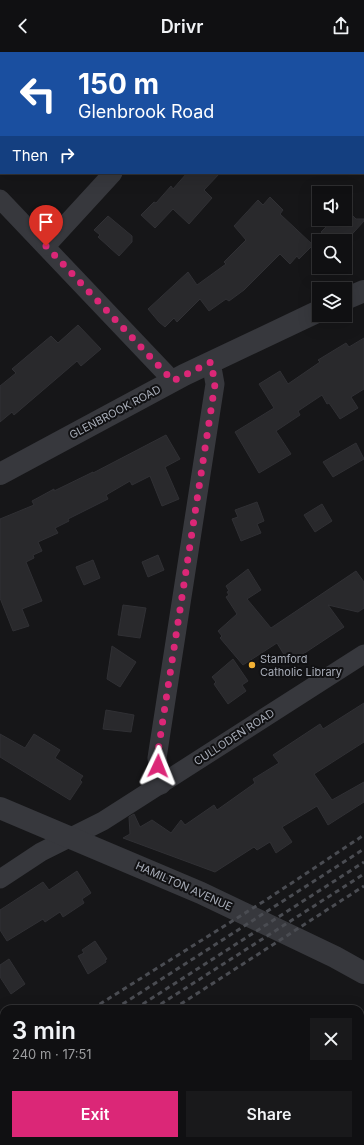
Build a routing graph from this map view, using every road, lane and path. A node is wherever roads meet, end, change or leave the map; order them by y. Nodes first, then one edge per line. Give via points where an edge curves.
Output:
1 (113, 174) edge
2 (0, 199) edge
3 (46, 246) junction
4 (364, 291) edge
5 (352, 297) edge
6 (312, 314) edge
7 (211, 362) junction
8 (173, 381) junction
9 (0, 474) edge
10 (364, 654) edge
11 (161, 785) junction
12 (0, 808) edge
13 (69, 838) junction
14 (0, 879) edge
15 (364, 973) edge

1 - 3 street
2 - 3 street
3 - 8 street
4 - 5 street
6 - 7 street, GLENBROOK ROAD
7 - 8 street, GLENBROOK ROAD
7 - 11 street via 215,384 157,758
8 - 9 street, GLENBROOK ROAD
10 - 11 street, CULLODEN ROAD
11 - 13 street, CULLODEN ROAD via 103,822
12 - 13 street, HAMILTON AVENUE
13 - 14 street, CULLODEN ROAD via 41,852
13 - 15 street, HAMILTON AVENUE via 201,893

